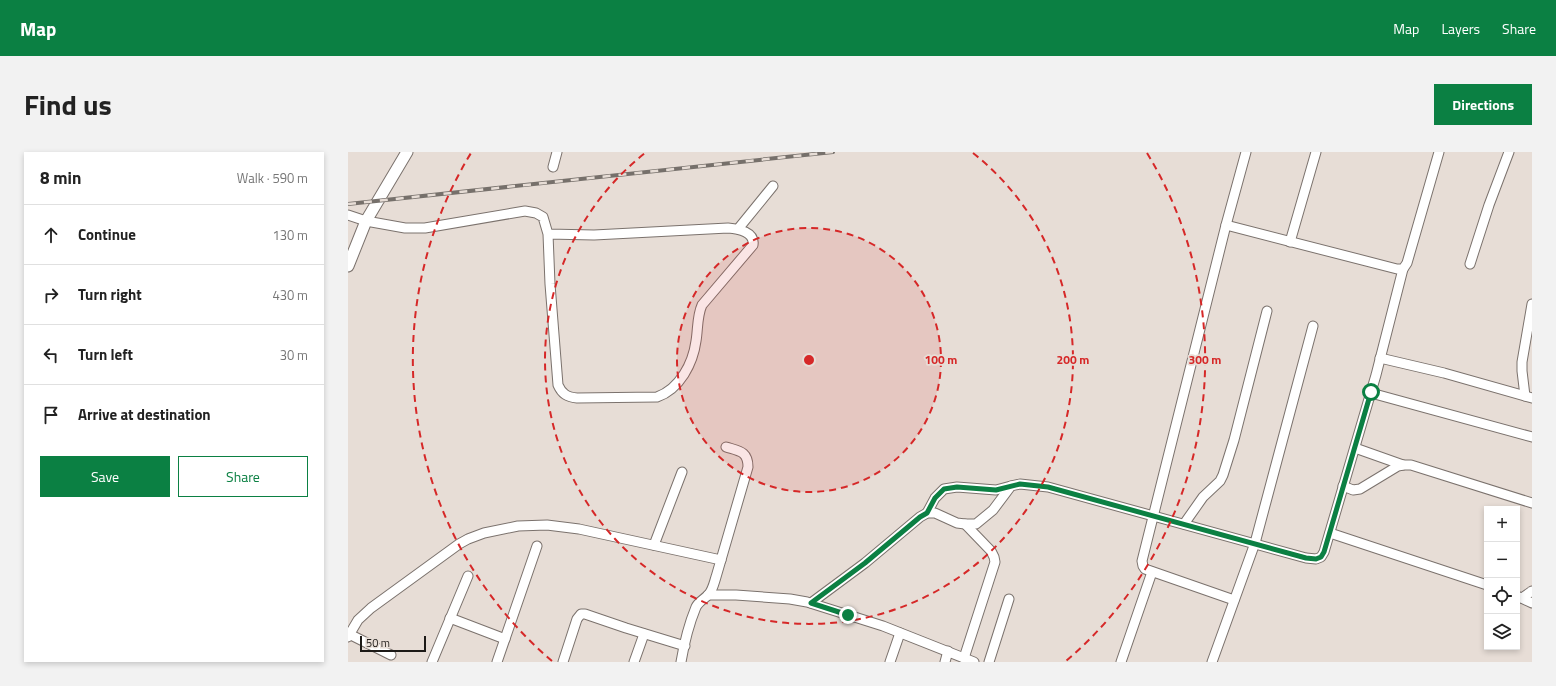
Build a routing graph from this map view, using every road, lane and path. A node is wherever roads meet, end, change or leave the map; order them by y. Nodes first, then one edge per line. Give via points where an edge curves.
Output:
1 (407, 152) edge
2 (557, 152) edge
3 (1246, 152) edge
4 (1316, 152) edge
5 (1439, 152) edge
6 (1509, 152) edge
7 (553, 166) dead end
8 (773, 186) dead end
9 (348, 215) edge
10 (366, 220) junction
11 (1226, 226) junction
12 (738, 229) junction
13 (548, 234) junction
14 (1290, 242) junction
15 (1470, 264) dead end
16 (348, 266) edge
17 (1403, 269) junction
18 (1532, 304) edge
19 (1267, 311) dead end
20 (1313, 326) dead end
21 (1525, 346) junction
22 (1532, 354) edge
23 (1380, 358) junction
24 (1371, 392) junction
25 (1529, 397) edge
26 (1532, 437) edge
27 (726, 448) dead end
28 (1355, 448) junction
29 (1403, 465) junction
30 (682, 472) dead end
31 (1011, 486) junction
32 (1344, 486) junction
33 (1532, 503) edge
34 (927, 513) junction
35 (1153, 516) junction
36 (965, 524) junction
37 (1184, 524) junction
38 (1330, 533) junction
39 (1255, 542) junction
40 (654, 545) junction
41 (537, 546) dead end
42 (721, 560) junction
43 (1152, 572) junction
44 (468, 576) dead end
45 (1484, 584) edge
46 (1532, 591) edge
47 (708, 595) junction
48 (1520, 597) edge
49 (1009, 599) dead end
50 (1234, 600) junction
51 (811, 603) junction
52 (1532, 603) edge
53 (450, 618) junction
54 (900, 633) junction
55 (644, 634) junction
56 (348, 636) edge
57 (506, 639) junction
58 (685, 646) junction
59 (948, 651) junction
60 (391, 655) dead end
61 (964, 658) junction
62 (432, 662) edge
63 (497, 662) edge
64 (563, 662) edge
65 (634, 662) edge
66 (681, 662) edge
67 (890, 662) edge
68 (945, 662) edge
69 (974, 662) edge
70 (988, 662) edge
71 (1121, 662) edge
72 (1212, 662) edge

1 - 10 main road
2 - 7 street
3 - 11 street
4 - 14 street
5 - 17 street via 1407,263
6 - 15 street
8 - 12 street
9 - 10 street
10 - 13 street via 405,228 425,228 525,212 536,213 543,218
10 - 16 main road
11 - 14 street
11 - 35 street
12 - 13 street
12 - 13 street via 752,236 753,245 702,305 693,355 674,387 658,397 577,398 570,397 560,390 557,378
14 - 17 street
17 - 23 street
18 - 21 street
19 - 37 street via 1223,475
20 - 39 street
21 - 22 street
21 - 25 street via 1522,371
23 - 24 street
23 - 25 street
24 - 26 street
24 - 28 street
27 - 42 street via 746,455 748,467
28 - 29 street
28 - 32 street
29 - 32 street via 1360,489 1353,490
29 - 33 street via 1411,465
30 - 40 street
31 - 34 street via 996,490 957,487 944,489 935,498
31 - 35 street via 1020,484 1048,487
31 - 36 street via 1000,502 976,524
32 - 38 street
34 - 36 street via 942,515
34 - 51 street
35 - 37 street
35 - 43 street via 1142,560 1145,569
36 - 61 street via 991,551 995,562
37 - 39 street
38 - 39 street via 1324,552 1316,559
38 - 45 street
39 - 50 street
40 - 42 street
40 - 56 street via 579,529 546,525 518,526 484,533 459,544 370,608 358,620
41 - 57 street
42 - 47 street
43 - 50 street
43 - 71 street
44 - 53 street
46 - 48 street
47 - 51 street via 790,599
47 - 58 street via 696,607
48 - 52 street
49 - 70 street
50 - 72 street
51 - 54 street
53 - 57 street
53 - 62 street
54 - 59 street
54 - 67 street
55 - 58 street
55 - 64 street via 581,614
55 - 65 street
56 - 60 street
57 - 63 street
58 - 66 street
59 - 61 street
59 - 68 street
61 - 69 street

